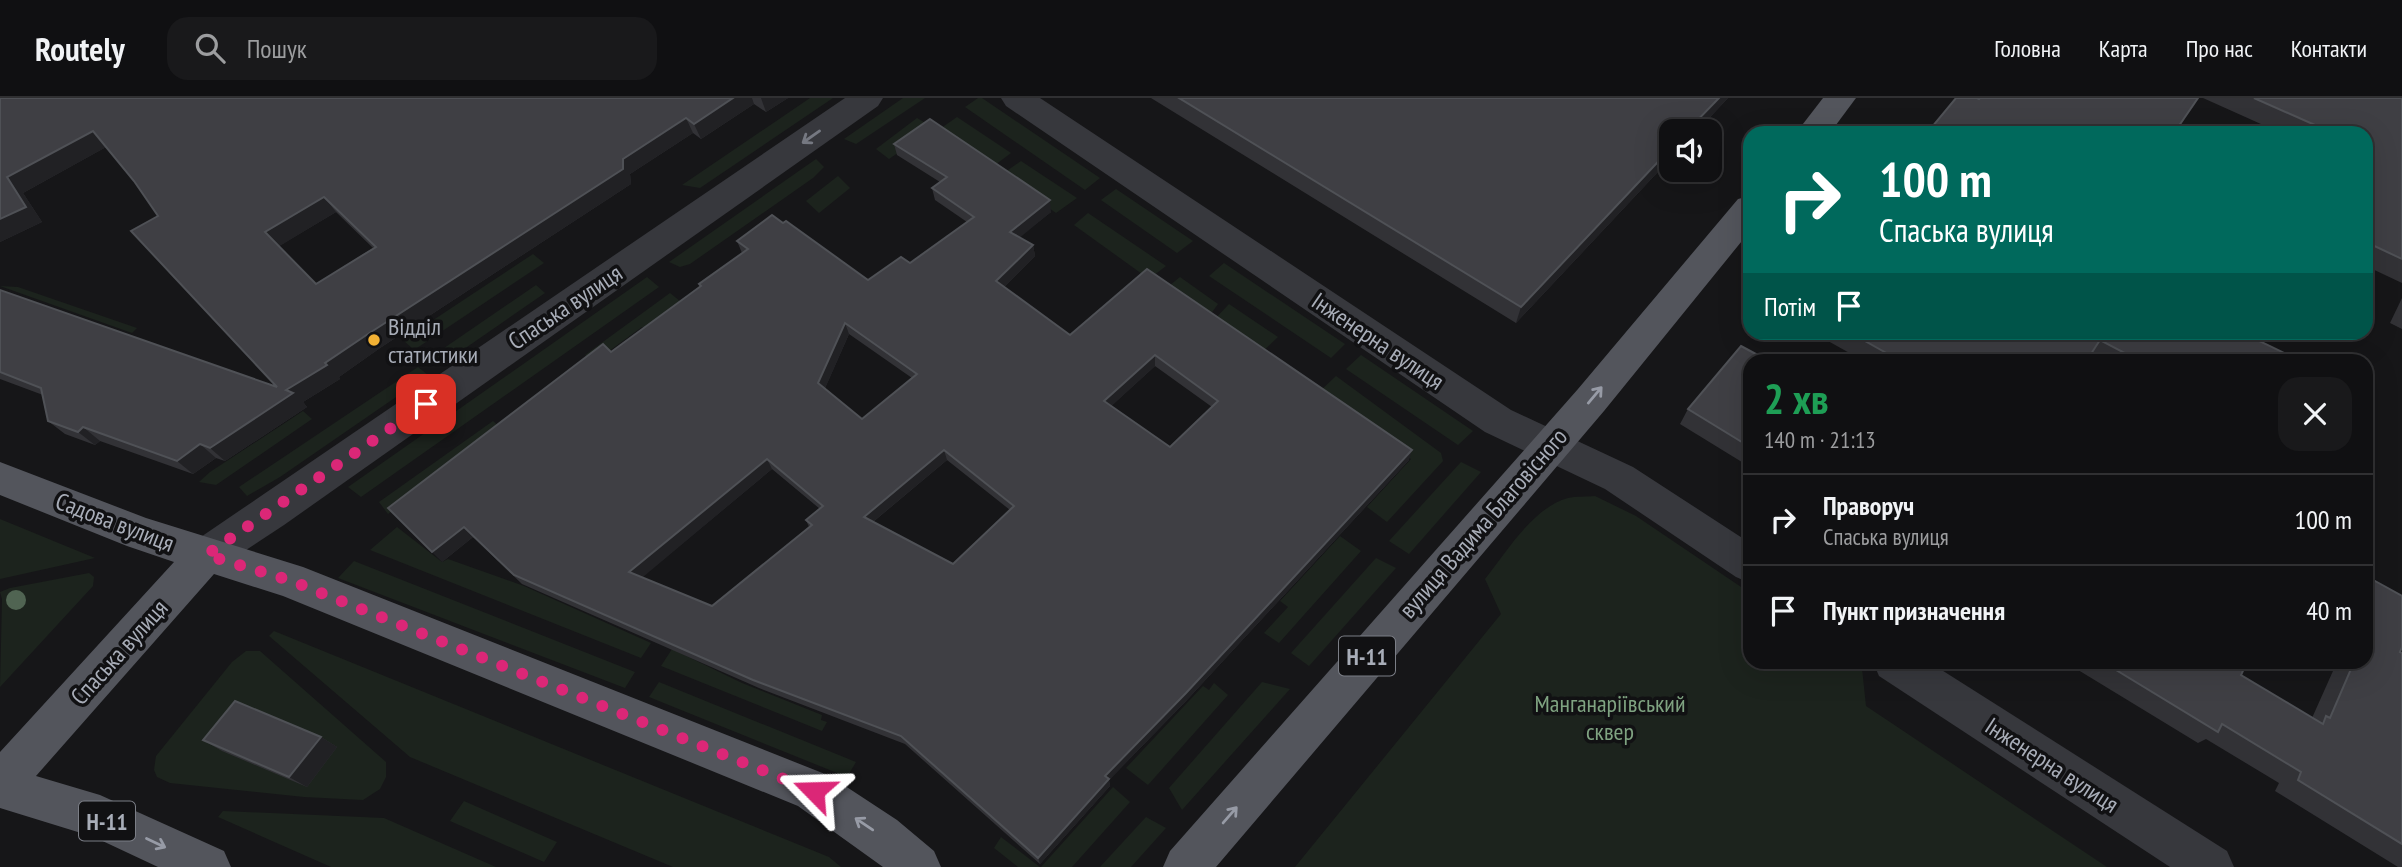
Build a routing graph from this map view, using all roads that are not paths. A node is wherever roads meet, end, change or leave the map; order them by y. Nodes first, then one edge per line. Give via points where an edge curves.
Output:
1 (867, 98) edge
2 (1017, 98) edge
3 (1840, 98) edge
4 (1818, 126) edge
5 (1743, 216) edge
6 (1549, 446) junction
7 (0, 478) edge
8 (206, 555) junction
9 (1743, 560) edge
10 (1905, 669) edge
11 (0, 786) edge
12 (208, 867) edge
13 (918, 867) edge
14 (1186, 867) edge
15 (2211, 867) edge

1 -> 8 street, Спаська вулиця
2 - 6 street, Інженерна вулиця via 1498,421
3 - 4 main road
6 -> 5 main road, вулиця Вадима Благовісного / Н-11
6 - 9 street, Інженерна вулиця via 1619,478
14 -> 6 main road, вулиця Вадима Благовісного / Н-11
7 - 8 main road, Садова вулиця
8 - 11 main road, Спаська вулиця
13 -> 8 main road, Садова вулиця via 814,791 289,580
10 - 15 street, Інженерна вулиця
11 -> 12 main road, Н-11 via 100,817

